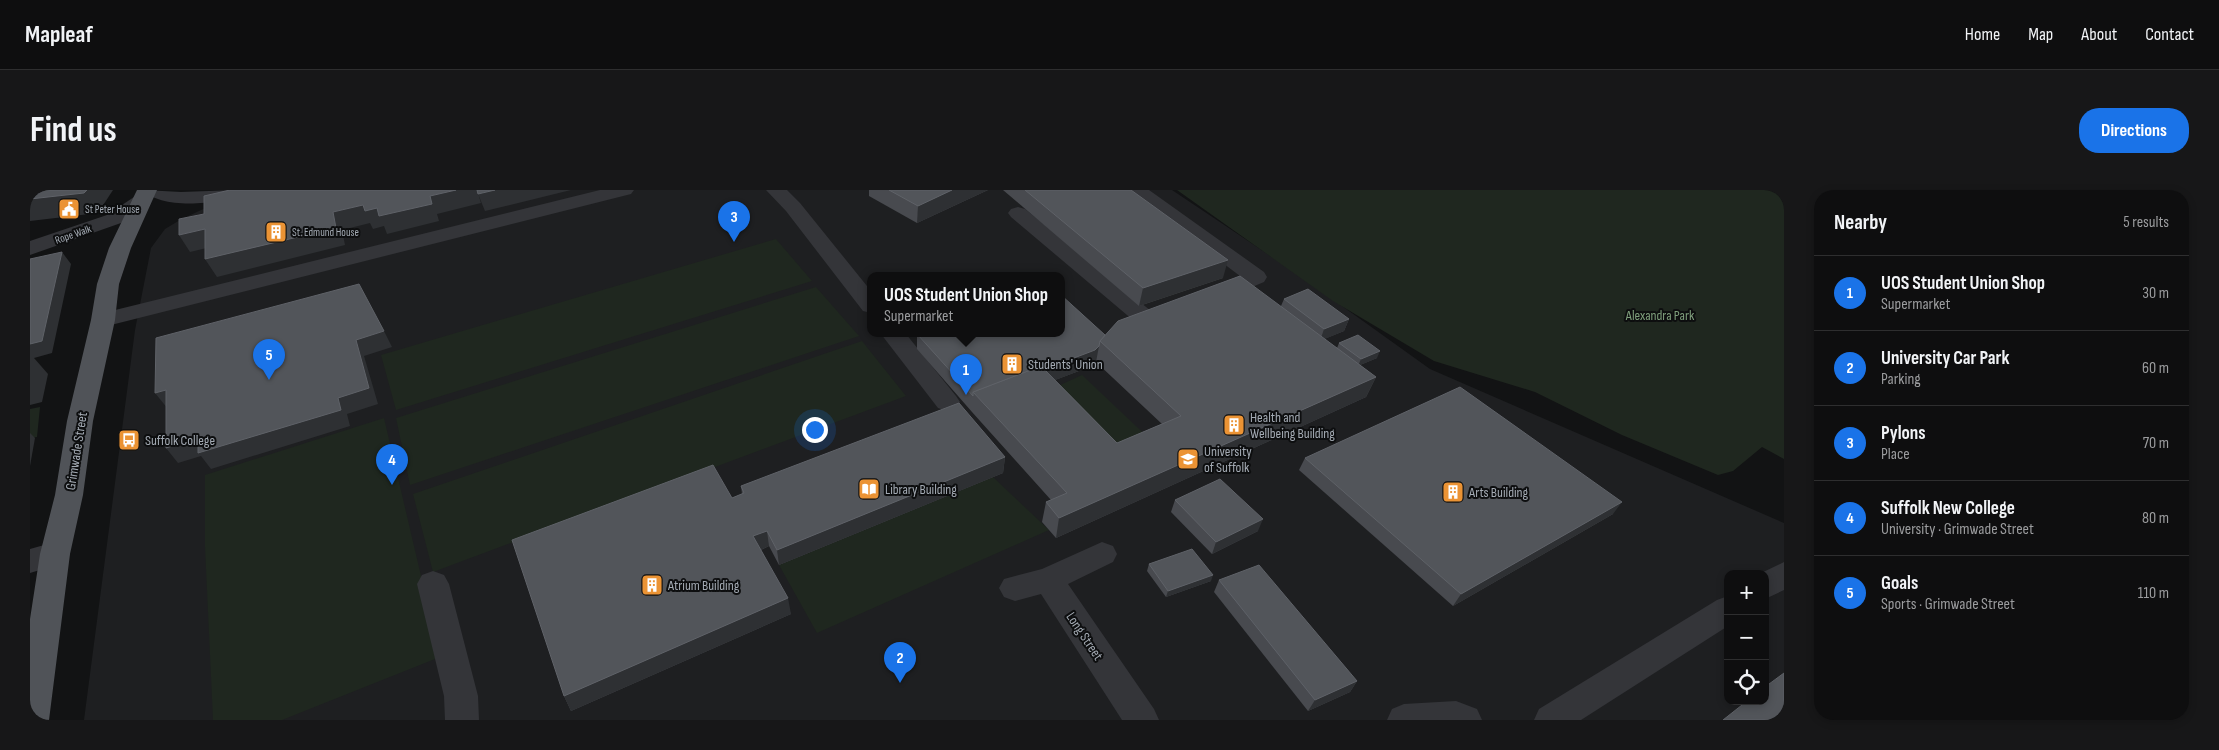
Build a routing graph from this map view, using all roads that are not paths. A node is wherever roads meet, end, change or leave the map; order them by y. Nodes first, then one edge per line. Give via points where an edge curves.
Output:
1 (227, 190) edge
2 (624, 190) edge
3 (776, 190) edge
4 (1136, 190) edge
5 (148, 194) edge
6 (1018, 213) dead end
7 (30, 248) edge
8 (867, 301) edge
9 (103, 320) junction
10 (895, 337) edge
11 (947, 402) dead end
12 (1102, 554) dead end
13 (42, 558) edge
14 (1784, 574) edge
15 (1048, 580) junction
16 (1769, 583) edge
17 (432, 584) dead end
18 (1015, 588) dead end
19 (1724, 612) edge
20 (32, 720) edge
21 (462, 720) edge
22 (1142, 720) edge
23 (1404, 720) edge
24 (1465, 720) edge
25 (1551, 720) edge

1 - 5 street via 192,198
2 - 9 street
3 - 8 street
4 - 6 street via 1256,277 1148,320
5 - 7 street, Rope Walk via 114,219
5 - 9 main road, Grimwade Street via 120,248 108,284
9 - 13 main road, Grimwade Street via 69,495
10 - 11 street
12 - 15 street
13 - 20 main road, Grimwade Street
14 - 16 street
15 - 18 street
15 - 22 street, Long Street
17 - 21 street via 461,696
19 - 25 street
23 - 24 street via 1456,717

